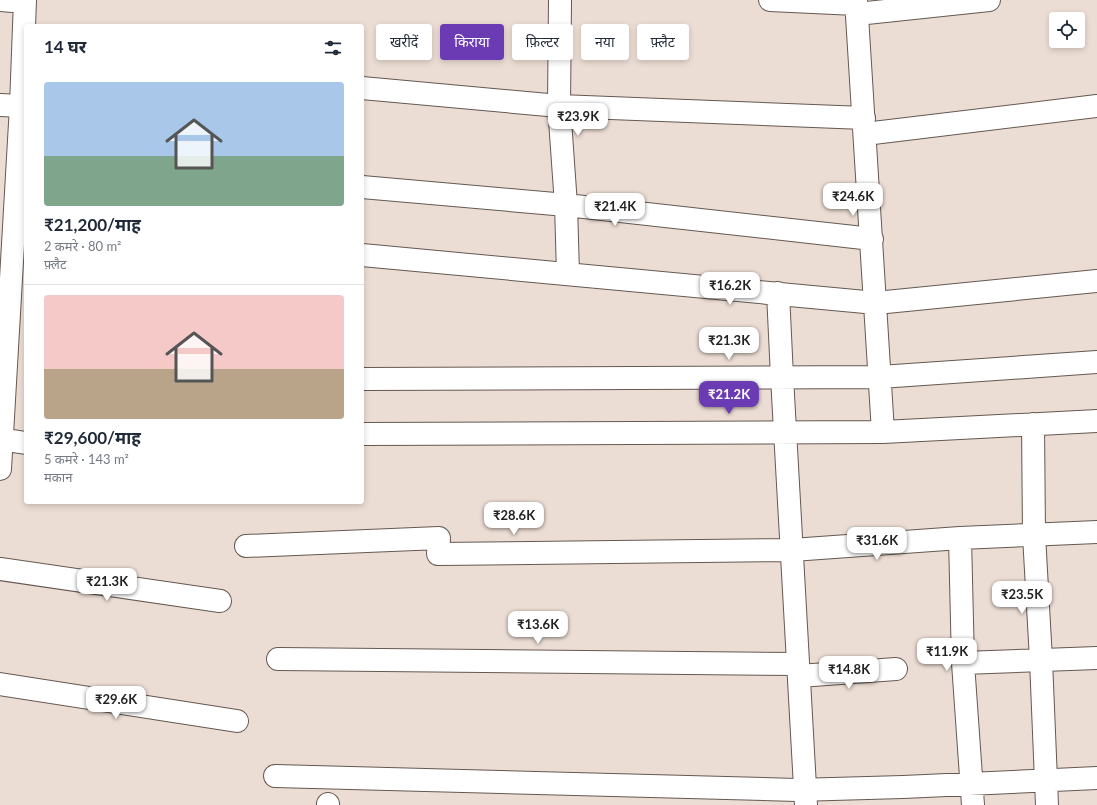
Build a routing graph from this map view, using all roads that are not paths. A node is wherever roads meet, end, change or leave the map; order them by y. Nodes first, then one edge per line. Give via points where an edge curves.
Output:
1 (0, 0) edge
2 (560, 0) edge
3 (770, 0) edge
4 (989, 0) edge
5 (25, 1) edge
6 (856, 6) edge
7 (25, 24) edge
8 (24, 59) edge
9 (364, 88) edge
10 (10, 106) edge
11 (559, 106) junction
12 (1097, 106) edge
13 (864, 126) junction
14 (22, 158) edge
15 (364, 187) edge
16 (566, 205) junction
17 (14, 213) edge
18 (872, 239) junction
19 (364, 255) edge
20 (568, 274) junction
21 (1097, 281) edge
22 (778, 293) junction
23 (876, 303) junction
24 (11, 317) edge
25 (1097, 362) edge
26 (782, 377) junction
27 (880, 377) junction
28 (364, 379) edge
29 (1097, 421) edge
30 (1033, 424) junction
31 (785, 432) junction
32 (883, 432) junction
33 (364, 434) edge
34 (1, 439) edge
35 (24, 443) edge
36 (0, 469) edge
37 (1097, 532) edge
38 (1034, 535) junction
39 (960, 538) junction
40 (246, 546) dead end
41 (792, 550) junction
42 (0, 569) edge
43 (220, 600) dead end
44 (1097, 658) edge
45 (278, 659) dead end
46 (1041, 660) junction
47 (963, 663) junction
48 (896, 669) dead end
49 (799, 670) junction
50 (0, 684) edge
51 (237, 721) dead end
52 (275, 776) dead end
53 (1097, 778) edge
54 (1046, 780) junction
55 (973, 794) edge
56 (806, 797) edge
57 (1047, 805) edge

1 - 5 street
2 - 11 street
3 - 6 street
4 - 6 street
5 - 7 street
6 - 13 street
8 - 10 street
9 - 11 street
10 - 14 street
11 - 13 street
11 - 16 street
12 - 13 street
13 - 18 street
14 - 17 street
15 - 16 street
16 - 18 street
16 - 20 street
17 - 24 street
18 - 23 street
19 - 20 street
20 - 22 street
21 - 23 street
22 - 23 street
22 - 26 street
23 - 27 street
24 - 34 street
25 - 27 street
26 - 27 street
26 - 28 street
26 - 31 street
27 - 32 street
29 - 30 street
30 - 32 street
30 - 38 street
31 - 32 street
31 - 33 street
31 - 41 street
34 - 35 street
34 - 36 street
37 - 38 street
38 - 39 street
38 - 46 street
39 - 41 street
39 - 47 street
40 - 41 street via 439,538 438,554
41 - 49 street
42 - 43 street
44 - 46 street
45 - 49 street
46 - 47 street
46 - 54 street
47 - 55 street
48 - 49 street
49 - 56 street
50 - 51 street
52 - 56 street
53 - 54 street
54 - 55 street
54 - 57 street
55 - 56 street via 903,787

